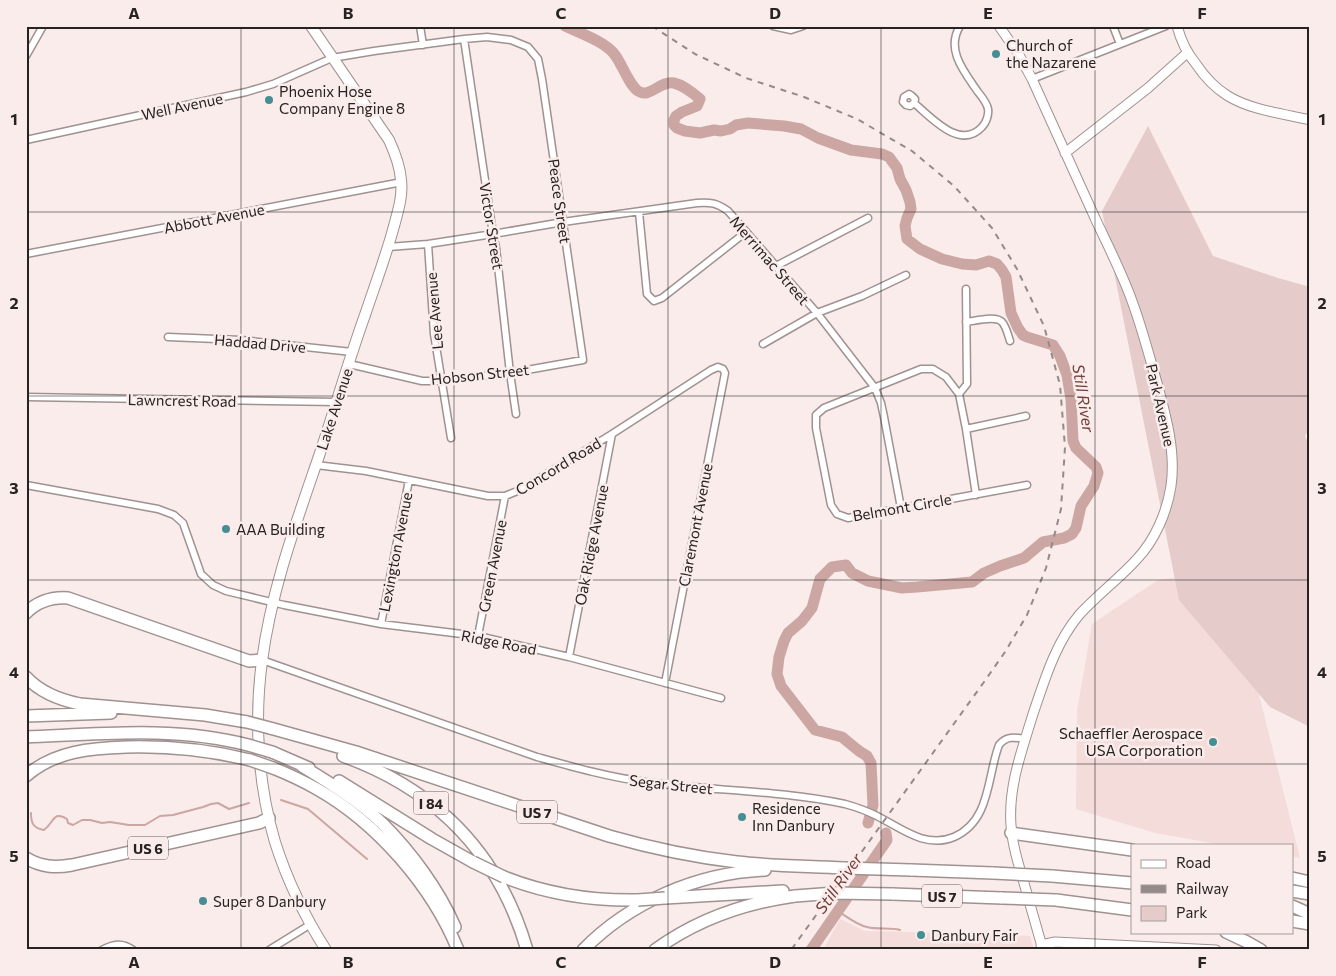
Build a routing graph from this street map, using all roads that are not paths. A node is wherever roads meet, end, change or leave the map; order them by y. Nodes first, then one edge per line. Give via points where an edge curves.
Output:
1 (42, 26) edge
2 (311, 26) edge
3 (420, 26) edge
4 (773, 26) edge
5 (803, 26) edge
6 (960, 26) edge
7 (999, 26) edge
8 (1113, 26) edge
9 (1166, 26) edge
10 (1177, 26) edge
11 (464, 39) junction
12 (1120, 44) junction
13 (423, 45) junction
14 (528, 47) joint
15 (1187, 53) junction
16 (26, 56) edge
17 (332, 58) junction
18 (1032, 79) junction
19 (914, 103) dead end
20 (1310, 120) edge
21 (26, 140) edge
22 (1066, 154) junction
23 (402, 182) junction
24 (639, 212) junction
25 (868, 218) dead end
26 (563, 222) junction
27 (746, 232) junction
28 (493, 234) junction
29 (428, 244) junction
30 (388, 247) junction
31 (26, 254) edge
32 (776, 266) junction
33 (906, 275) dead end
34 (966, 289) dead end
35 (816, 314) junction
36 (966, 322) junction
37 (168, 337) dead end
38 (1010, 341) dead end
39 (763, 344) dead end
40 (352, 352) junction
41 (583, 360) joint
42 (348, 364) junction
43 (723, 369) joint
44 (510, 373) junction
45 (441, 381) junction
46 (874, 388) junction
47 (959, 394) junction
48 (26, 397) edge
49 (337, 402) junction
50 (516, 414) dead end
51 (1026, 416) dead end
52 (966, 429) junction
53 (612, 434) junction
54 (451, 438) dead end
55 (316, 465) junction
56 (409, 480) junction
57 (1027, 485) dead end
58 (26, 486) edge
59 (976, 495) junction
60 (505, 496) junction
61 (901, 508) junction
62 (273, 602) junction
63 (26, 604) edge
64 (26, 613) edge
65 (381, 624) junction
66 (478, 636) junction
67 (569, 657) junction
68 (262, 660) junction
69 (26, 677) edge
70 (665, 683) junction
71 (721, 698) dead end
72 (183, 714) junction
73 (26, 716) edge
74 (270, 728) junction
75 (26, 737) edge
76 (1025, 739) junction
77 (302, 766) junction
78 (26, 776) edge
79 (269, 818) junction
80 (1012, 833) junction
81 (26, 850) edge
82 (1131, 850) edge
83 (26, 858) edge
84 (809, 868) junction
85 (1052, 876) junction
86 (1294, 878) edge
87 (1131, 879) edge
88 (1310, 882) edge
89 (1131, 883) edge
90 (1294, 892) edge
91 (796, 893) junction
92 (1310, 894) edge
93 (1056, 900) junction
94 (1131, 903) edge
95 (1131, 910) edge
96 (1294, 921) edge
97 (311, 924) junction
98 (1310, 924) edge
99 (1230, 934) edge
100 (1042, 947) edge
101 (102, 950) edge
102 (133, 950) edge
103 (269, 950) edge
104 (326, 950) edge
105 (458, 950) edge
106 (465, 950) edge
107 (527, 950) edge
108 (583, 950) edge
109 (655, 950) edge
110 (1216, 950) edge
111 (1261, 950) edge

1 - 16 street
2 - 17 main road, Lake Avenue
3 - 13 street
4 - 5 street via 791,30
6 - 19 street via 956,32 956,55 988,109 984,126 976,133 957,135
7 - 18 main road, Park Avenue
8 - 12 street
9 - 12 street
10 - 15 main road
11 - 13 street, Well Avenue
11 - 14 street, Well Avenue via 503,39
11 - 28 street, Victor Street
12 - 18 street
13 - 17 street, Well Avenue
14 - 26 street, Peace Street via 538,59
15 - 20 main road via 1227,96 1251,106
15 - 22 main road
17 - 21 street, Well Avenue via 246,92
17 - 23 main road, Lake Avenue via 388,140 398,160
18 - 22 main road, Park Avenue
22 - 76 main road, Park Avenue via 1141,327 1168,428 1172,455 1171,485 1163,515 1149,544 1080,615 1062,639
23 - 30 main road, Lake Avenue
23 - 31 street, Abbott Avenue
24 - 26 street, Merrimac Street
24 - 27 street, Merrimac Street via 708,202 728,212
24 - 27 street via 647,294 654,301
25 - 32 street
26 - 28 street, Merrimac Street
26 - 41 street, Peace Street
27 - 32 street, Merrimac Street
28 - 29 street, Merrimac Street
28 - 44 street, Victor Street
29 - 30 street, Merrimac Street
29 - 45 street, Lee Avenue via 434,334
30 - 40 main road, Lake Avenue
32 - 35 street, Merrimac Street
33 - 35 street
34 - 36 street
35 - 39 street
35 - 46 street, Merrimac Street
36 - 38 street via 997,319 1002,322
36 - 47 street via 967,384
37 - 40 street, Haddad Drive via 241,340
40 - 42 main road, Lake Avenue
41 - 44 street, Hobson Street
42 - 45 street, Hobson Street via 422,381
42 - 49 main road, Lake Avenue
43 - 53 street, Concord Road via 712,370
43 - 70 street, Claremont Avenue via 725,373
44 - 45 street, Hobson Street
44 - 50 street, Victor Street
45 - 54 street, Lee Avenue
46 - 47 street, Belmont Circle via 921,369 946,376
46 - 61 street, Merrimac Street via 881,403
46 - 61 street, Belmont Circle via 824,408 816,415 831,505 837,514 848,518
47 - 52 street, Belmont Circle
48 - 49 street, Lawncrest Road
49 - 55 main road, Lake Avenue
51 - 52 street
52 - 59 street, Belmont Circle
53 - 60 street, Concord Road
53 - 67 street, Oak Ridge Avenue
55 - 56 street, Concord Road
55 - 62 main road, Lake Avenue
56 - 60 street, Concord Road via 488,496
56 - 65 street, Lexington Avenue
57 - 59 street, Belmont Circle
58 - 62 street, Ridge Road via 158,509 174,515 183,523 201,574 213,585
59 - 61 street, Belmont Circle
60 - 66 street, Green Avenue
62 - 65 street, Ridge Road
62 - 68 main road, Lake Avenue
63 - 68 highway via 51,593 78,595
64 - 68 highway via 52,598 68,598 249,661
65 - 66 street, Ridge Road
66 - 67 street, Ridge Road
67 - 70 street, Ridge Road
68 - 76 street, Segar Street via 538,757 581,769 642,782 838,803 861,809 918,838 936,840 954,836 970,826 984,803 999,745 1008,738
68 - 79 main road, Lake Avenue via 258,699 259,742
69 - 72 highway via 45,692 71,702
70 - 71 street, Ridge Road
72 - 73 highway, I 84
72 - 74 highway, I 84, bridge via 227,718
74 - 84 highway, US 7 via 356,752 644,846 731,861
74 - 107 highway, I 84 via 394,778 447,816 490,866 511,906
75 - 77 highway, bridge via 172,733 216,738 272,752
76 - 80 main road, Park Avenue via 1012,796
77 - 91 highway, bridge via 328,774 473,862 532,887 608,900
77 - 106 highway via 358,803 391,833 432,885
78 - 105 highway, bridge via 46,762 62,756 108,748 183,748 227,754 273,768 334,800 384,841 426,892
79 - 81 highway via 62,861 37,858
79 - 83 highway, US 6 via 259,823 72,865 44,866
79 - 97 main road, Lake Avenue via 281,859
80 - 82 highway
80 - 100 main road, Park Avenue
84 - 85 highway, US 7, bridge
84 - 108 highway via 736,872 688,884 628,914
85 - 87 highway, US 7
85 - 89 highway
86 - 88 highway
90 - 92 highway
91 - 93 highway, US 7, bridge
91 - 109 highway via 724,913 683,932
93 - 94 highway, US 7
93 - 95 highway
96 - 98 highway
97 - 103 street
97 - 104 main road, Lake Avenue
99 - 111 highway
100 - 110 main road via 1056,942
101 - 102 street via 115,944 126,945

